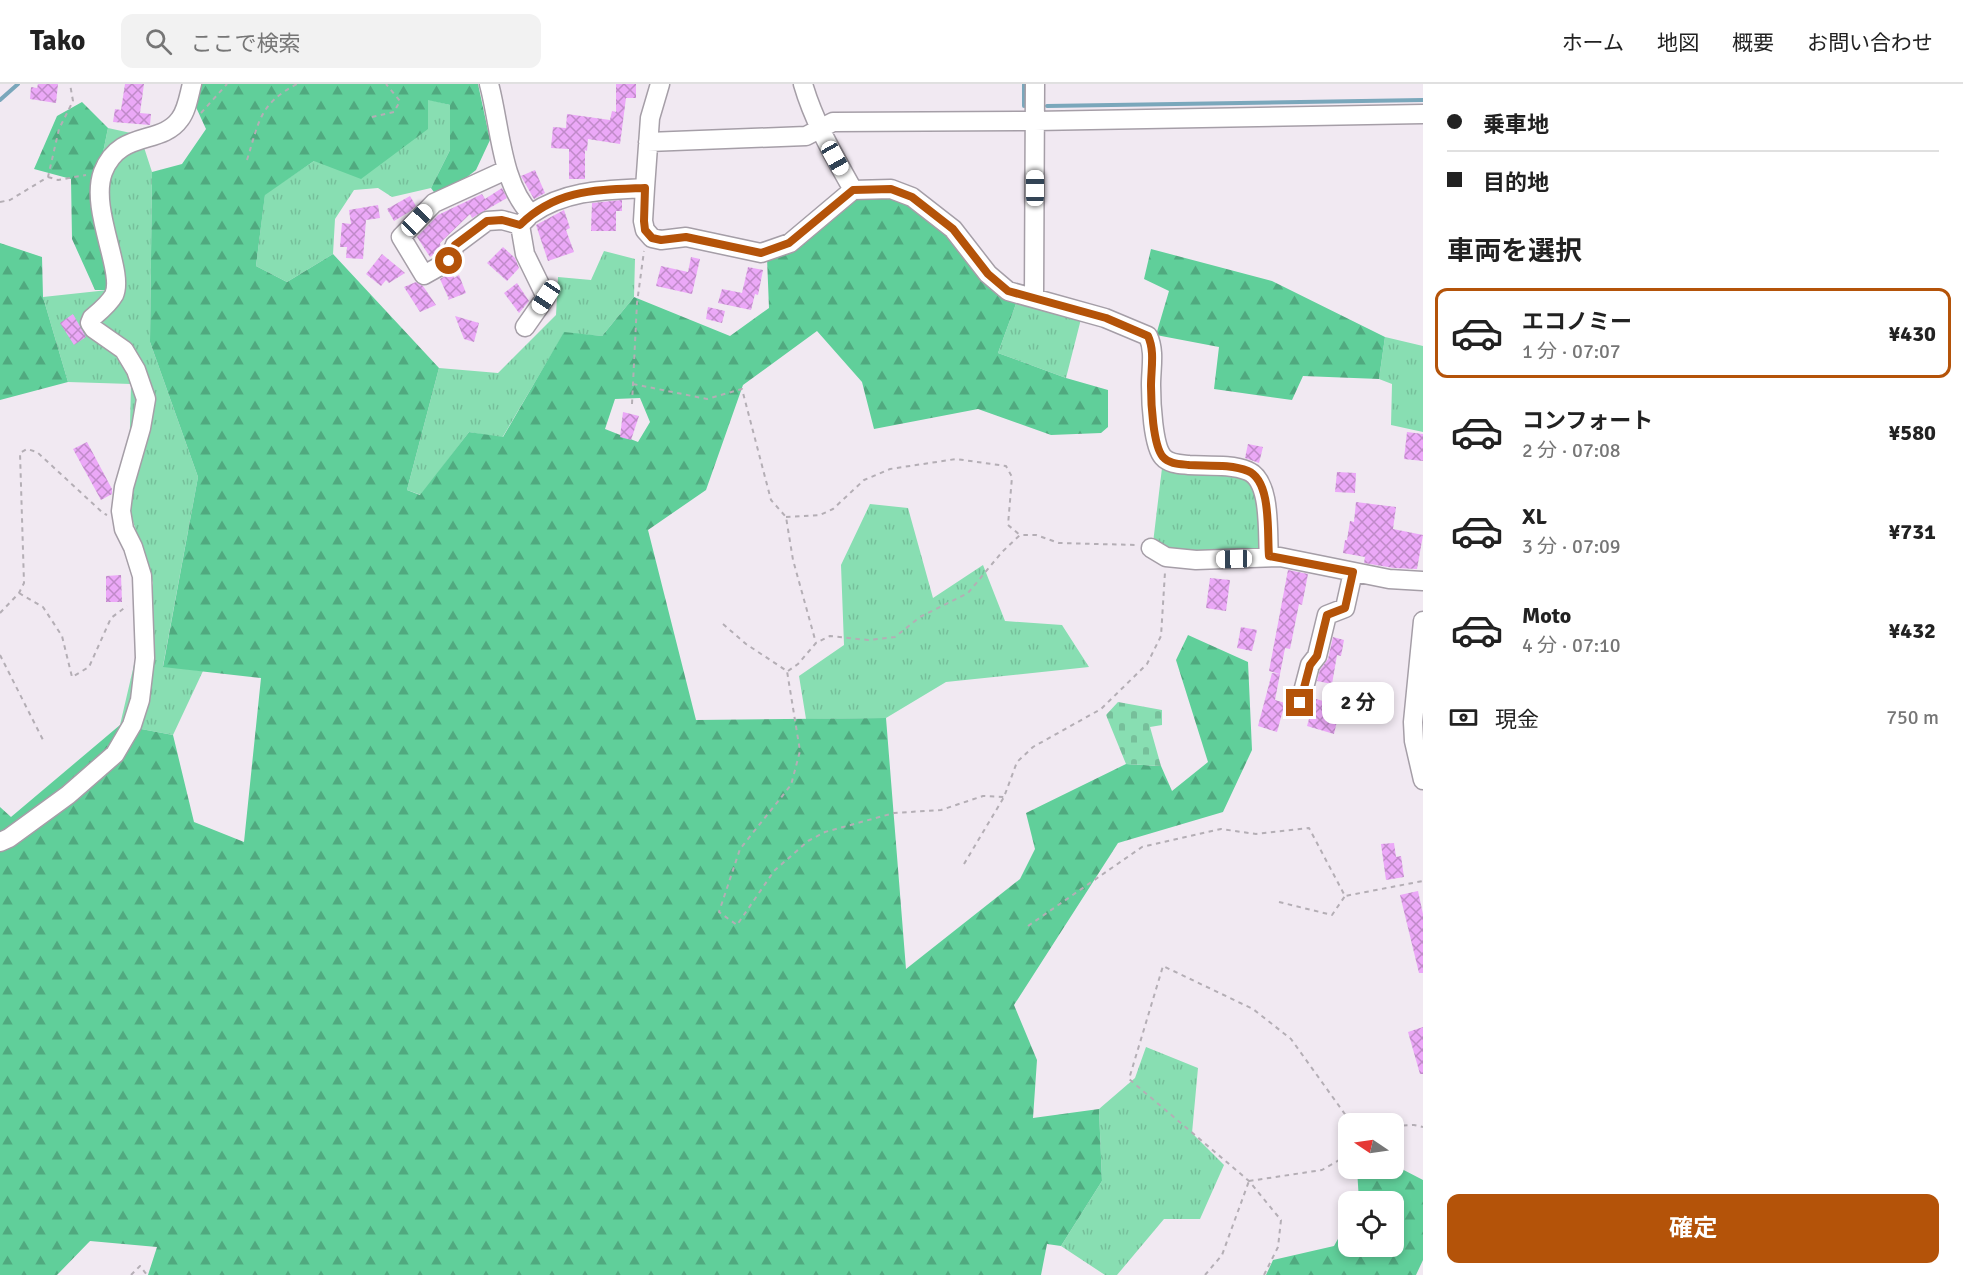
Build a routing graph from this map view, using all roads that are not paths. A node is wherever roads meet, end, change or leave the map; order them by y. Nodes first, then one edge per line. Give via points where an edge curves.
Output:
1 (192, 84) edge
2 (489, 84) edge
3 (660, 84) edge
4 (803, 84) edge
5 (1035, 84) edge
6 (1423, 114) edge
7 (1035, 121) junction
8 (820, 127) junction
9 (648, 142) junction
10 (506, 170) junction
11 (645, 188) junction
12 (853, 190) junction
13 (526, 219) junction
14 (1034, 298) junction
15 (525, 327) dead end
16 (1159, 552) road end
17 (1269, 556) junction
18 (1353, 572) junction
19 (1423, 581) edge
20 (1423, 621) edge
21 (1300, 703) dead end
22 (1423, 780) edge
23 (0, 842) edge

1 - 23 street via 180,119 171,128 122,147 112,157 103,172 100,203 116,285 114,294 90,323 124,350 146,399 124,487 121,519 142,576 145,658 140,700 132,725 115,754 68,795
2 - 10 street
3 - 9 street
4 - 8 street
5 - 7 street
6 - 7 street
7 - 8 street via 833,122
7 - 14 street
8 - 9 street via 806,136
8 - 12 street
9 - 11 street
10 - 13 street via 525,207
10 - 13 street via 434,203 401,237 424,275 449,261 455,245 487,221
11 - 12 street via 645,230 652,238 686,237 761,253 789,243
11 - 13 street via 572,194 544,205
12 - 14 street via 891,189 912,197 953,229 988,274 1008,291
13 - 15 street via 525,254 546,297
14 - 17 street via 1106,318 1148,336 1153,345 1151,388 1157,447 1164,459 1176,464 1239,468 1260,481 1265,492
16 - 17 street via 1196,560
17 - 18 street
18 - 19 street
18 - 21 street via 1345,608 1327,615
20 - 22 street via 1413,722

